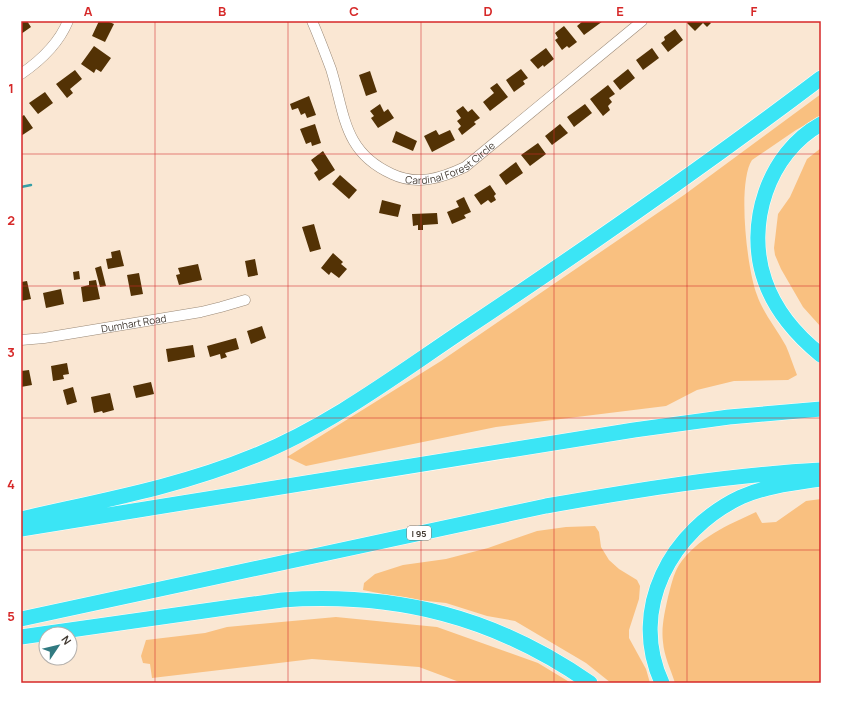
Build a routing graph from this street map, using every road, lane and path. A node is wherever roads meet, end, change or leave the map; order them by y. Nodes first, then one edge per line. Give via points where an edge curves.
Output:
1 (68, 21) edge
2 (312, 21) edge
3 (642, 21) edge
4 (21, 74) edge
5 (821, 78) edge
6 (821, 124) edge
7 (245, 300) dead end
8 (21, 340) edge
9 (821, 355) edge
10 (821, 409) edge
11 (821, 470) edge
12 (821, 479) edge
13 (21, 519) edge
14 (21, 530) edge
15 (21, 619) edge
16 (21, 637) edge
17 (590, 683) edge
18 (662, 683) edge

1 - 4 street via 44,55
2 - 3 street, Cardinal Forest Circle via 331,70 342,115 358,148 368,161 382,170 406,179 419,180 449,175 465,167
5 - 13 highway via 588,246 374,390 322,422 255,456 213,472
6 - 9 highway via 800,138 773,175 765,193 758,234 759,258 765,281 776,303 790,324
7 - 8 street, Dumhart Road via 201,312
10 - 14 highway via 729,417 634,430
11 - 15 highway, I 95 via 719,479 627,491 546,506
12 - 18 highway via 764,489 742,497 706,519 682,543 660,580 653,598 650,618 652,654
16 - 17 highway via 282,600 313,598 379,601 454,616 489,628 528,645

